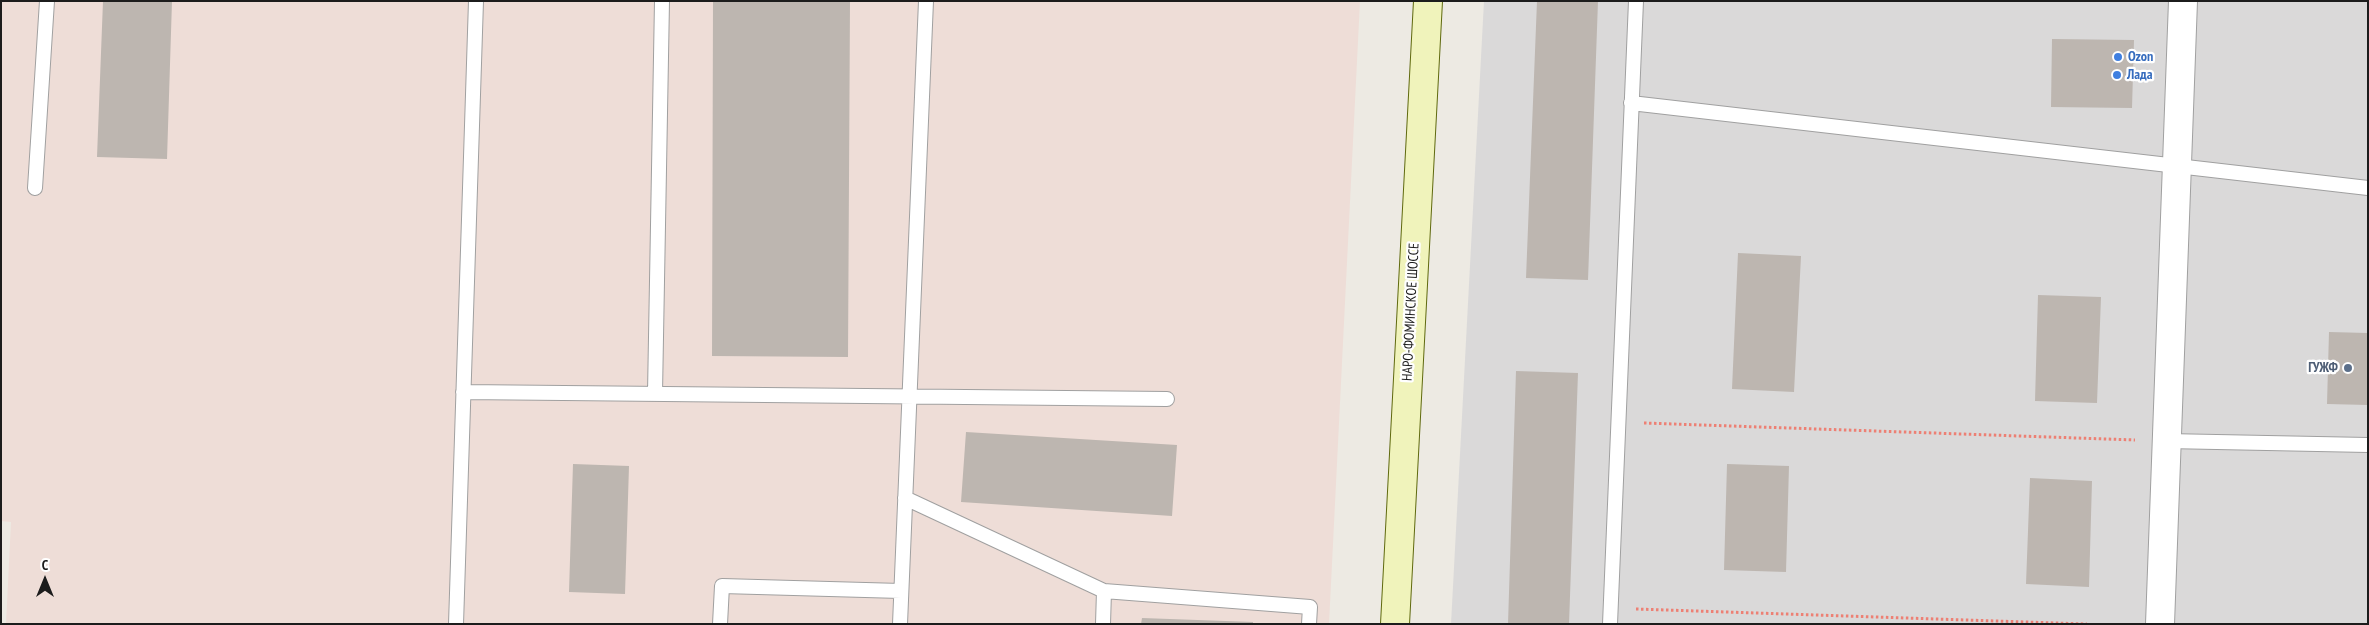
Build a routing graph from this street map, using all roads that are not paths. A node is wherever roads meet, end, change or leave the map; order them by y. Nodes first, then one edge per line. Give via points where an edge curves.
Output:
1 (47, 1) edge
2 (476, 1) edge
3 (662, 1) edge
4 (926, 1) edge
5 (1428, 1) edge
6 (1636, 1) edge
7 (2183, 1) edge
8 (1632, 104) junction
9 (2176, 166) junction
10 (35, 188) dead end
11 (2368, 188) edge
12 (464, 392) junction
13 (655, 393) junction
14 (910, 395) junction
15 (1167, 399) dead end
16 (2166, 441) junction
17 (2368, 445) edge
18 (905, 498) junction
19 (901, 591) junction
20 (1104, 592) junction
21 (456, 624) edge
22 (720, 624) edge
23 (900, 624) edge
24 (1103, 624) edge
25 (1309, 624) edge
26 (1395, 624) edge
27 (1610, 624) edge
28 (2160, 624) edge

1 - 10 lane
2 - 12 lane
3 - 13 lane
4 - 14 lane
5 - 26 main road, НАРО-ФОМИНСКОЕ ШОССЕ
6 - 8 lane
7 - 9 street
8 - 9 lane
8 - 27 lane
9 - 11 lane
9 - 16 street
12 - 13 lane
12 - 21 lane
13 - 14 lane
14 - 15 lane
14 - 18 lane
16 - 17 lane
16 - 28 street
18 - 19 lane
18 - 20 lane
19 - 22 lane via 722,586
19 - 23 lane
20 - 24 lane
20 - 25 lane via 1310,607

